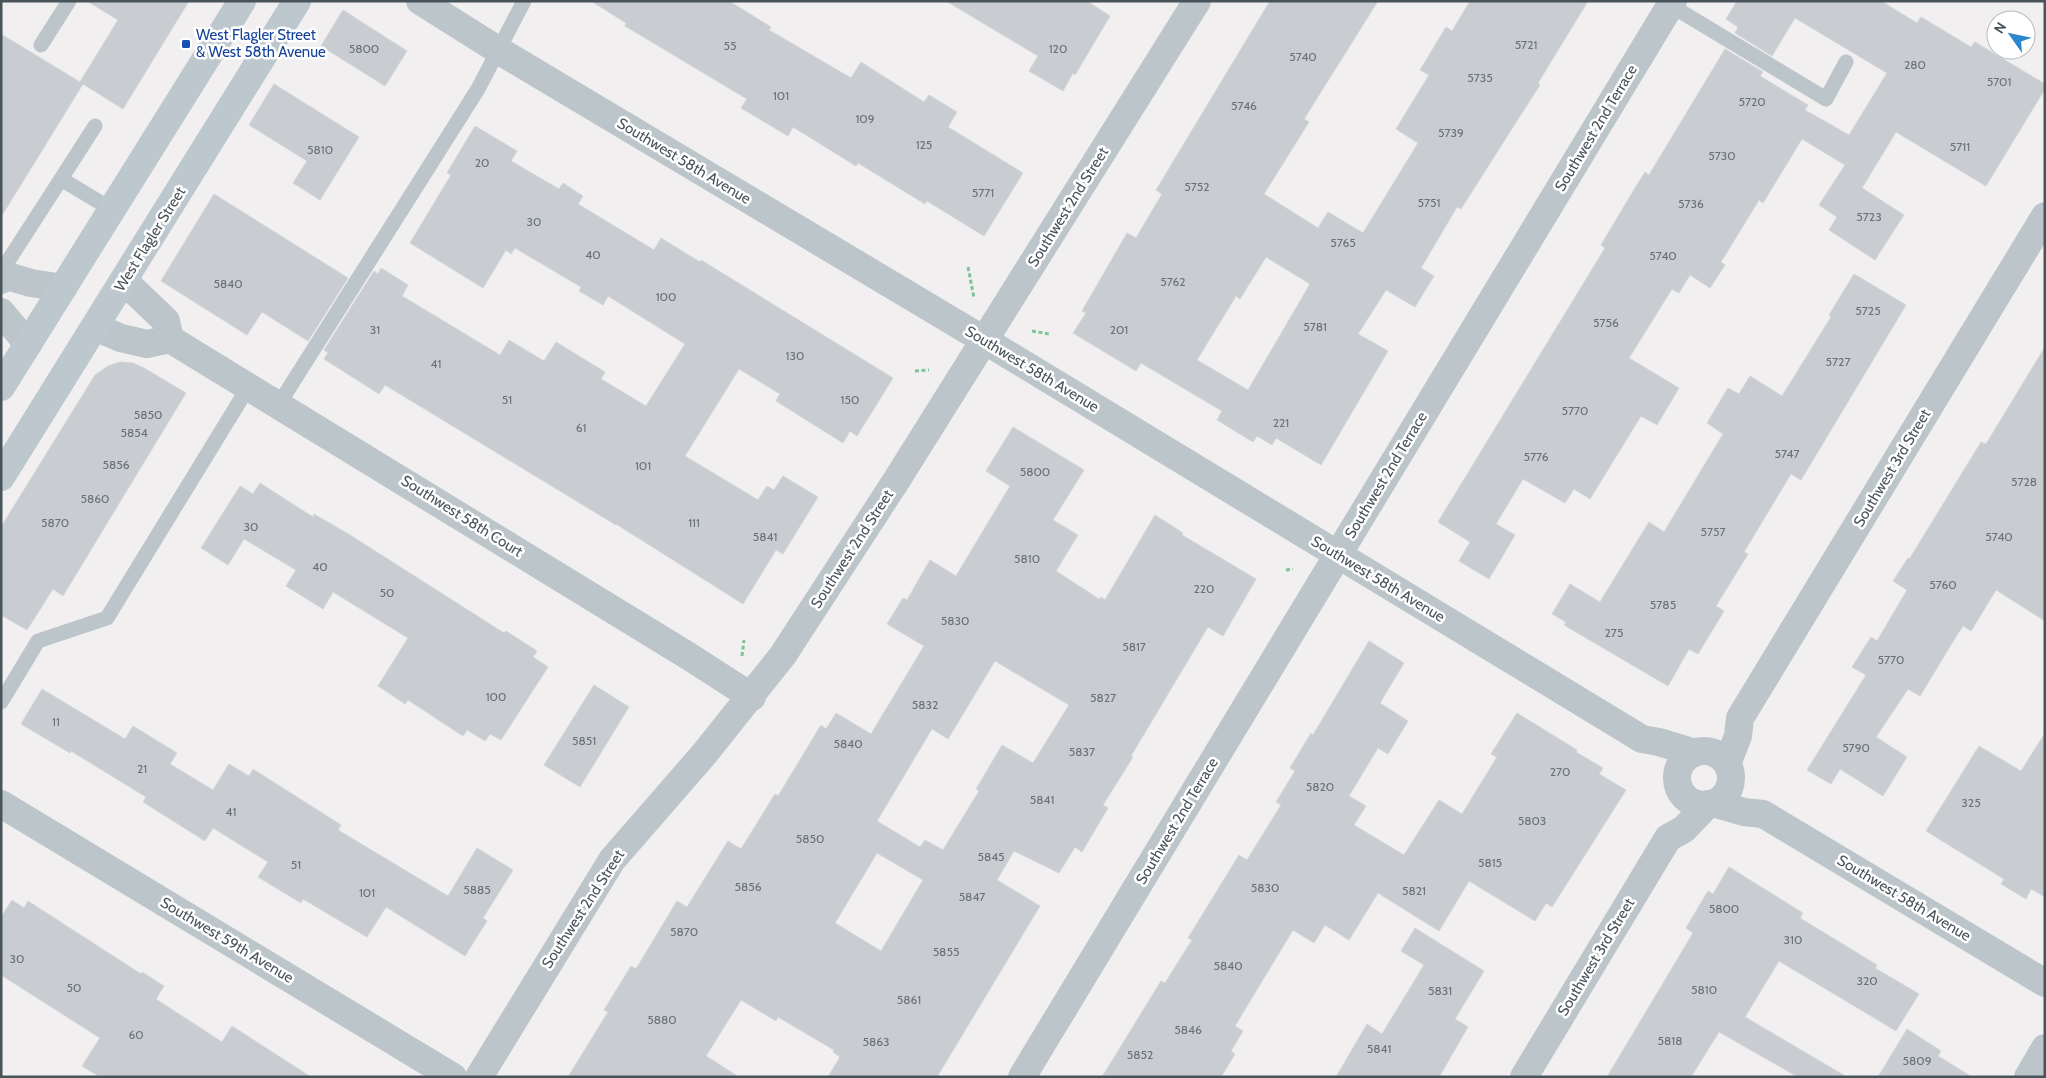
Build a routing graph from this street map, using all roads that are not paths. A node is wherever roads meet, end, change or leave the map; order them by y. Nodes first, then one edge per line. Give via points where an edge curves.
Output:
1 (69, 1) edge
2 (242, 1) edge
3 (297, 1) edge
4 (420, 1) edge
5 (524, 1) edge
6 (1197, 1) edge
7 (1672, 3) edge
8 (41, 45) dead end
9 (498, 50) junction
10 (1846, 62) dead end
11 (95, 126) dead end
12 (61, 179) junction
13 (111, 210) junction
14 (2045, 216) edge
15 (1, 272) edge
16 (1, 280) edge
17 (124, 281) junction
18 (62, 288) junction
19 (1, 312) edge
20 (95, 327) junction
21 (170, 339) junction
22 (984, 340) junction
23 (28, 344) junction
24 (249, 386) junction
25 (1, 387) edge
26 (279, 404) junction
27 (1, 477) edge
28 (1338, 555) junction
29 (752, 697) junction
30 (1, 702) edge
31 (1740, 718) junction
32 (1642, 739) junction
33 (1699, 752) junction
34 (1729, 768) junction
35 (1679, 784) junction
36 (1710, 803) junction
37 (3, 808) edge
38 (1763, 814) junction
39 (1668, 838) junction
40 (2045, 983) edge
41 (2045, 1048) edge
42 (453, 1077) edge
43 (479, 1077) edge
44 (1022, 1077) edge
45 (1524, 1077) edge
46 (2028, 1077) edge

1 - 8 lane
2 - 13 main road
3 - 17 main road, West Flagler Street
4 - 9 street, Southwest 58th Avenue
5 - 9 lane
6 - 22 street, Southwest 2nd Street
7 - 10 lane via 1826,99
7 - 28 street, Southwest 2nd Terrace
9 - 22 street, Southwest 58th Avenue
9 - 26 lane via 478,89
11 - 12 lane
12 - 13 lane
12 - 15 lane
13 - 18 main road
14 - 31 street, Southwest 3rd Street
16 - 18 street via 7,276
17 - 20 main road, West Flagler Street
17 - 21 street via 166,321
18 - 23 main road
19 - 23 street
20 - 21 street via 147,344
20 - 27 main road, West Flagler Street
21 - 24 street, Southwest 58th Court
22 - 28 street, Southwest 58th Avenue
22 - 29 street, Southwest 2nd Street via 789,647
23 - 25 main road
24 - 26 street, Southwest 58th Court
24 - 30 lane via 107,618 38,641
26 - 29 street, Southwest 58th Court
28 - 32 street, Southwest 58th Avenue
28 - 44 street, Southwest 2nd Terrace
29 - 43 street, Southwest 2nd Street via 612,860
31 - 33 street, Southwest 3rd Street
31 - 34 street, Southwest 3rd Street
32 - 33 street, Southwest 58th Avenue
32 - 35 street, Southwest 58th Avenue via 1651,754
33 - 34 street via 1717,754
33 - 35 street, Southwest 3rd Street via 1684,761
34 - 36 street, Southwest 3rd Street via 1730,786 1726,794
34 - 38 street via 1748,787
35 - 36 street via 1694,802
35 - 39 street, Southwest 3rd Street via 1668,821
36 - 38 street, Southwest 58th Avenue
36 - 39 street, Southwest 3rd Street via 1684,829
37 - 42 street, Southwest 59th Avenue
38 - 40 street, Southwest 58th Avenue
39 - 45 street, Southwest 3rd Street
41 - 46 street

